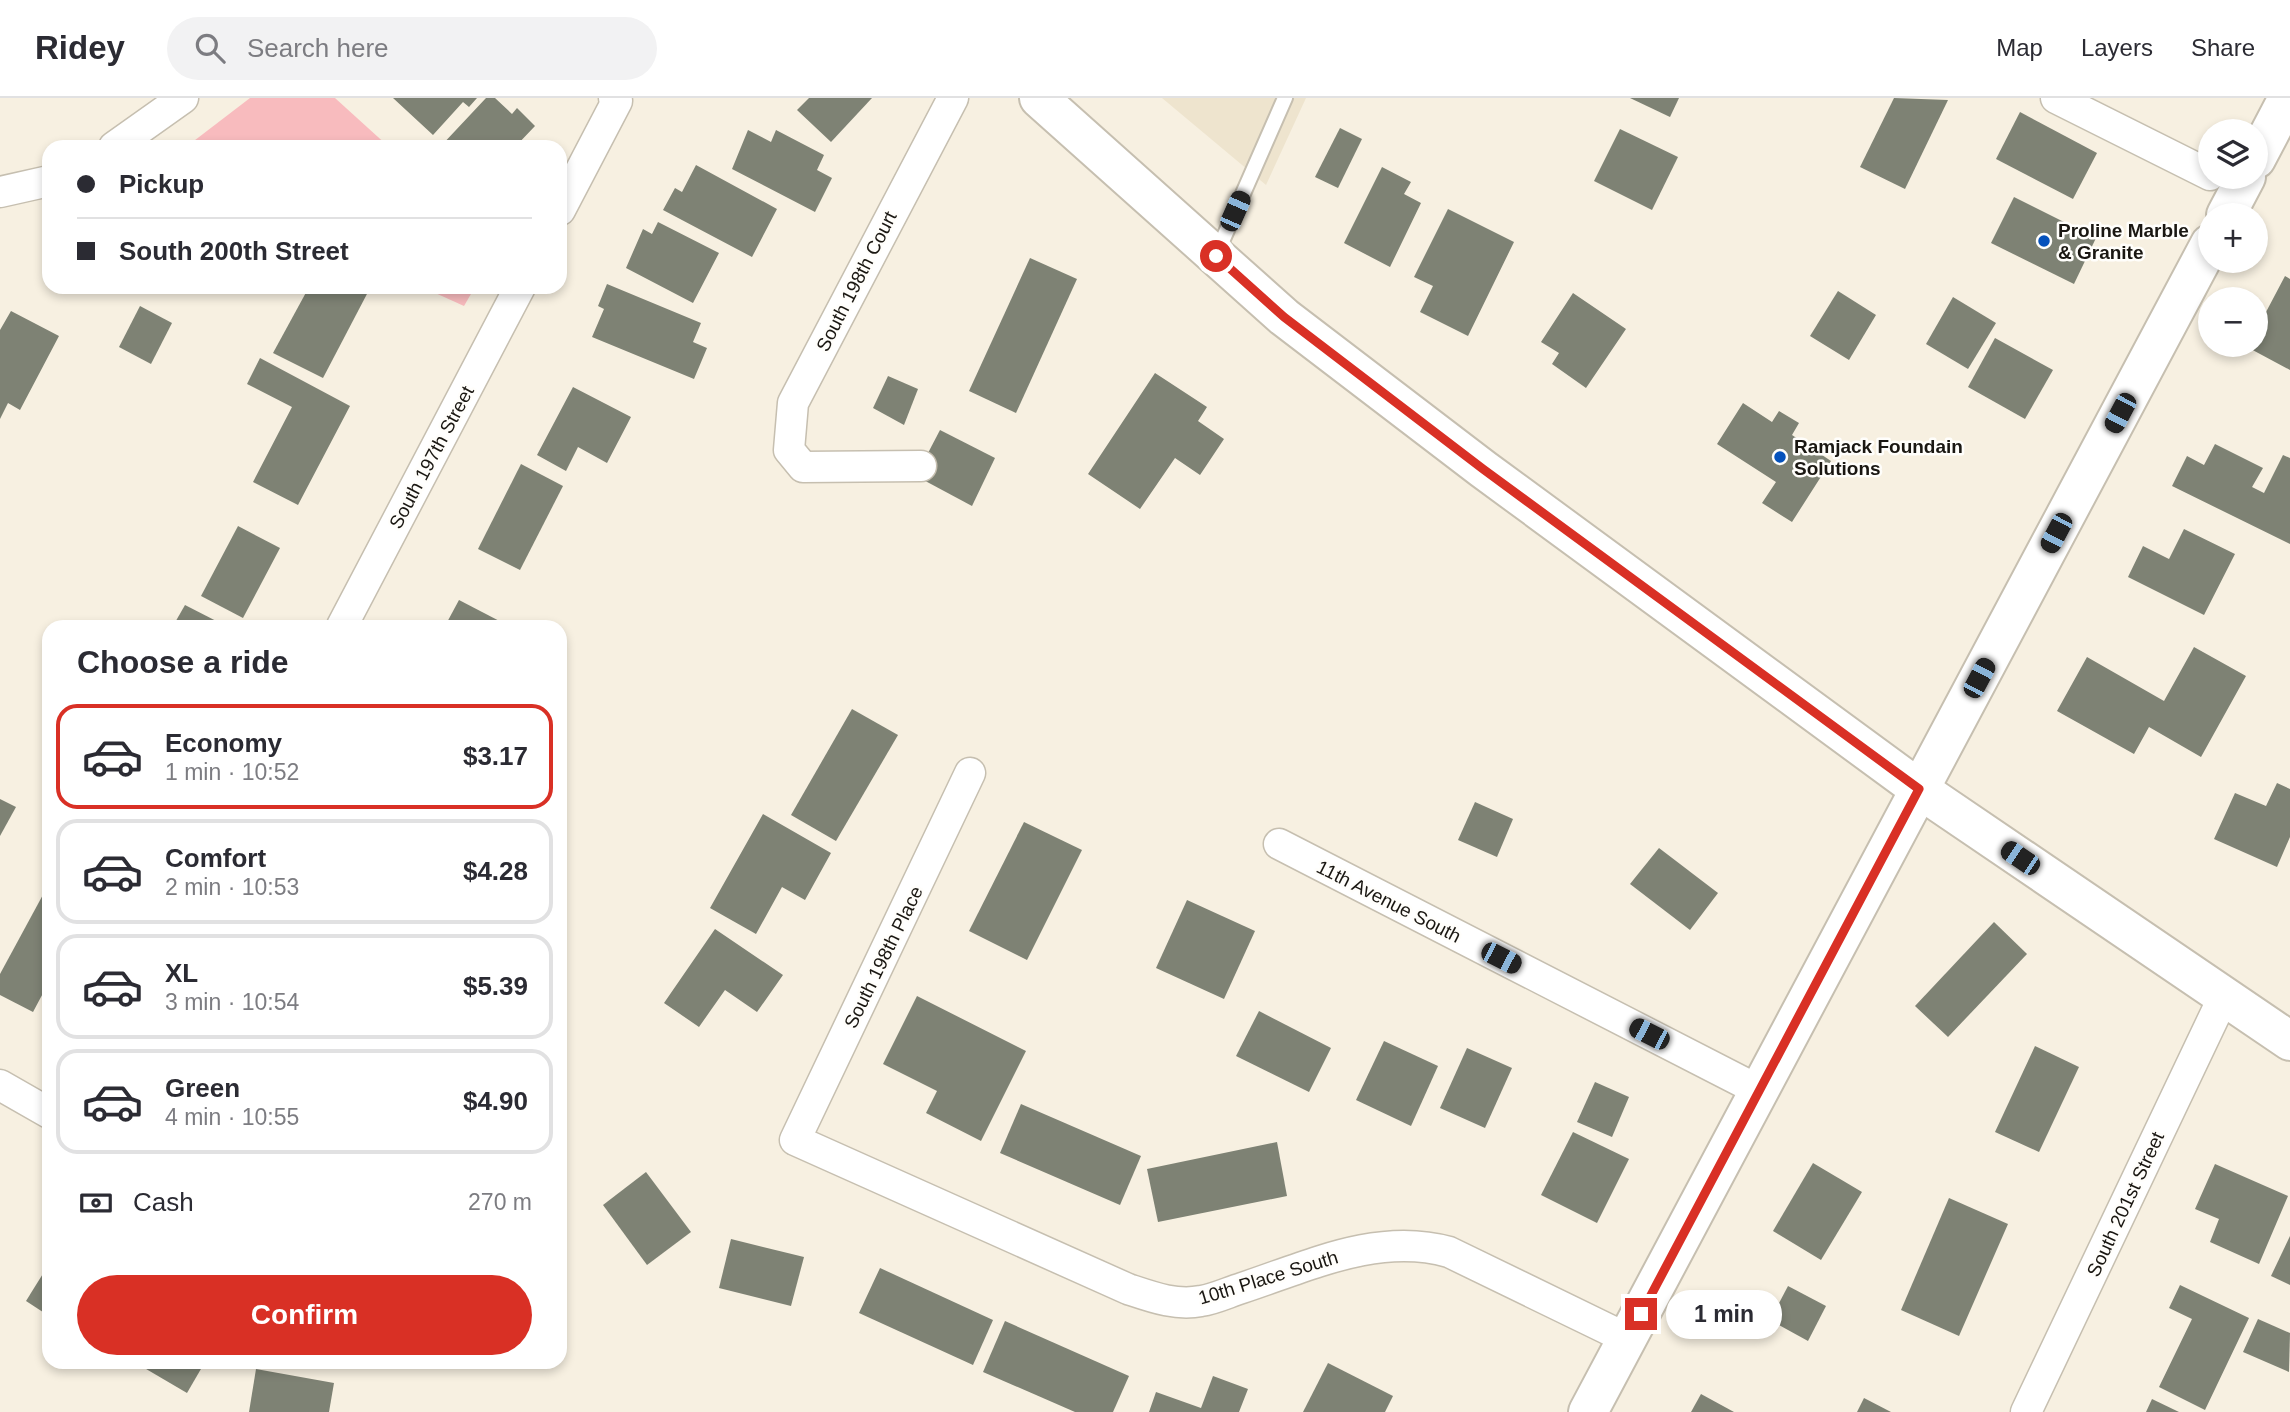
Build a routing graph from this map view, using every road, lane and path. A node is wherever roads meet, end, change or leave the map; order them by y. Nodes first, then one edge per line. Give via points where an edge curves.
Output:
1 (183, 98) edge
2 (953, 98) edge
3 (1039, 98) edge
4 (1285, 98) edge
5 (2056, 98) edge
6 (2288, 98) edge
7 (615, 99) edge
8 (2268, 128) edge
9 (124, 140) edge
10 (2198, 166) edge
11 (42, 183) edge
12 (2, 192) edge
13 (567, 196) edge
14 (1216, 256) junction
15 (2198, 266) edge
16 (516, 294) edge
17 (921, 466) dead end
18 (344, 620) edge
19 (970, 773) dead end
20 (1919, 789) junction
21 (1279, 844) dead end
22 (2224, 996) junction
23 (2290, 1041) edge
24 (0, 1085) edge
25 (1760, 1091) junction
26 (42, 1109) edge
27 (795, 1140) joint
28 (1628, 1339) junction
29 (1588, 1412) edge
30 (2026, 1412) edge

1 - 9 street
2 - 17 street, South 198th Court via 793,403 789,450 803,467
3 - 14 main road
4 - 14 lane
5 - 10 street
6 - 8 main road
7 - 13 street
11 - 12 street
14 - 20 main road via 1284,317 1483,469
15 - 20 main road
16 - 18 street, South 197th Street
19 - 27 street, South 198th Place
20 - 22 main road
20 - 25 main road
21 - 25 street, 11th Avenue South
22 - 23 main road
22 - 30 street, South 201st Street
24 - 26 street
25 - 28 main road
27 - 28 street, 10th Place South via 1164,1301 1200,1301 1345,1254 1394,1244 1421,1244 1449,1252
28 - 29 main road

